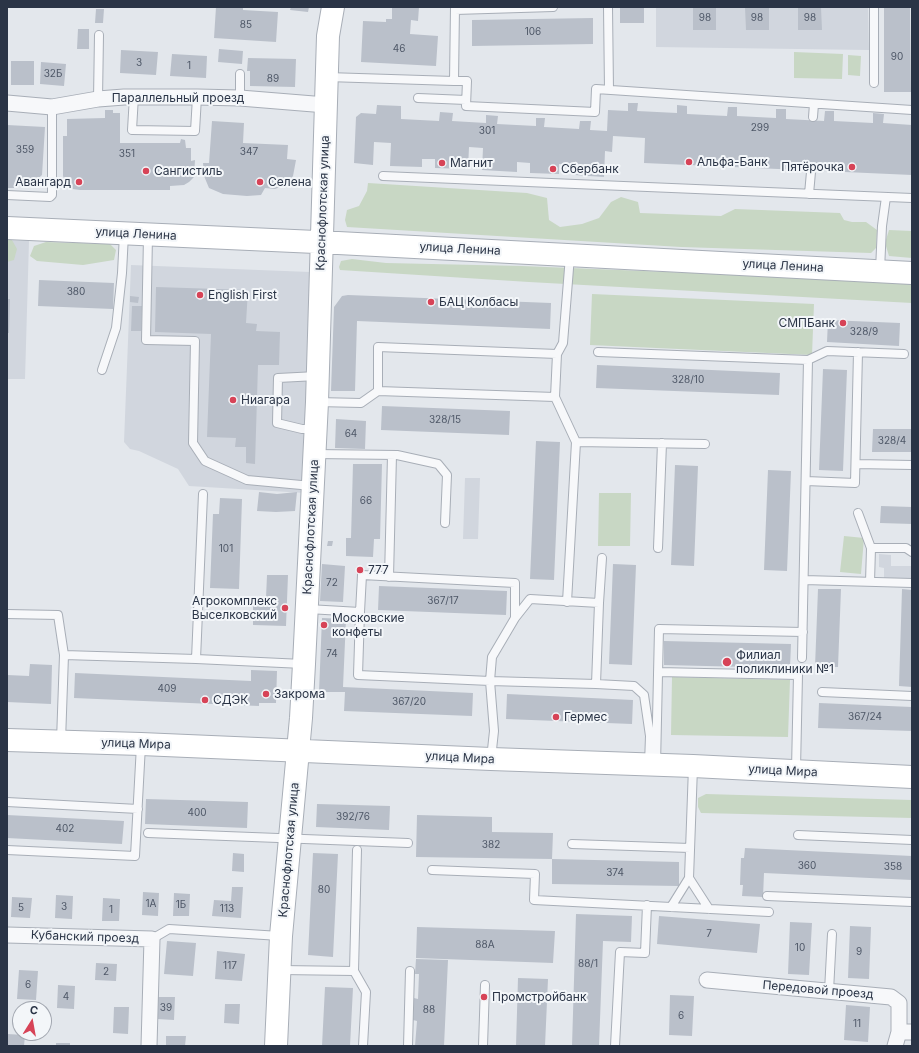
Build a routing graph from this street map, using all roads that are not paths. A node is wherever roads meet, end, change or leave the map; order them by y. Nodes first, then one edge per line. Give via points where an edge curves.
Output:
1 (333, 7) edge
2 (553, 7) edge
3 (608, 7) edge
4 (874, 7) edge
5 (455, 8) edge
6 (99, 35) dead end
7 (240, 74) dead end
8 (326, 77) junction
9 (454, 81) junction
10 (874, 83) dead end
11 (609, 90) junction
12 (134, 96) junction
13 (197, 97) junction
14 (240, 98) junction
15 (418, 98) dead end
16 (98, 99) junction
17 (466, 100) junction
18 (7, 103) edge
19 (814, 104) junction
20 (326, 105) junction
21 (52, 106) junction
22 (912, 110) edge
23 (813, 117) dead end
24 (810, 172) dead end
25 (383, 176) dead end
26 (809, 194) junction
27 (7, 195) edge
28 (886, 197) junction
29 (912, 198) edge
30 (7, 228) edge
31 (124, 234) junction
32 (148, 235) junction
33 (322, 242) junction
34 (570, 255) junction
35 (880, 271) junction
36 (912, 273) edge
37 (598, 352) dead end
38 (858, 352) junction
39 (557, 354) junction
40 (904, 354) dead end
41 (808, 360) junction
42 (102, 370) dead end
43 (317, 376) junction
44 (378, 391) junction
45 (555, 397) junction
46 (316, 402) junction
47 (315, 429) junction
48 (576, 442) junction
49 (662, 443) junction
50 (705, 444) dead end
51 (314, 454) junction
52 (392, 455) junction
53 (856, 464) junction
54 (912, 465) edge
55 (806, 480) junction
56 (313, 486) junction
57 (203, 494) dead end
58 (858, 513) dead end
59 (445, 523) dead end
60 (658, 548) dead end
61 (871, 548) junction
62 (912, 552) edge
63 (602, 558) dead end
64 (389, 576) junction
65 (804, 580) junction
66 (870, 582) junction
67 (912, 583) edge
68 (567, 602) junction
69 (599, 603) junction
70 (307, 609) junction
71 (360, 612) junction
72 (7, 614) edge
73 (515, 618) junction
74 (803, 632) junction
75 (64, 655) junction
76 (802, 658) dead end
77 (196, 659) junction
78 (304, 664) junction
79 (658, 672) junction
80 (490, 681) junction
81 (596, 684) junction
82 (822, 692) dead end
83 (912, 696) edge
84 (7, 740) edge
85 (61, 742) junction
86 (141, 744) junction
87 (298, 750) junction
88 (491, 759) junction
89 (652, 765) junction
90 (693, 766) junction
91 (796, 772) junction
92 (912, 777) edge
93 (7, 802) edge
94 (138, 809) junction
95 (148, 833) dead end
96 (798, 835) dead end
97 (289, 839) junction
98 (912, 840) edge
99 (408, 843) dead end
100 (572, 844) dead end
101 (690, 848) junction
102 (7, 850) edge
103 (357, 850) dead end
104 (432, 870) dead end
105 (689, 878) junction
106 (767, 896) dead end
107 (912, 902) edge
108 (647, 906) junction
109 (671, 907) junction
110 (709, 909) junction
111 (769, 912) dead end
112 (832, 934) dead end
113 (7, 935) edge
114 (281, 936) junction
115 (152, 939) junction
116 (280, 970) junction
117 (354, 971) junction
118 (410, 971) dead end
119 (707, 980) dead end
120 (485, 985) dead end
121 (829, 991) junction
122 (902, 1037) edge
123 (149, 1046) edge
124 (276, 1046) edge
125 (363, 1046) edge
126 (408, 1046) edge
127 (483, 1046) edge
128 (616, 1046) edge

1 - 8 main road, Краснофлотская улица via 328,36
2 - 5 lane
3 - 11 lane
4 - 10 lane
5 - 9 lane
6 - 16 lane
7 - 14 lane
8 - 9 lane
8 - 20 main road, Краснофлотская улица
9 - 17 lane via 467,81
11 - 17 lane via 596,90 596,112 466,106
11 - 19 lane
12 - 13 street, Параллельный проезд
12 - 13 lane via 132,130 195,131
12 - 16 street, Параллельный проезд
13 - 14 street, Параллельный проезд
14 - 20 street, Параллельный проезд
15 - 17 lane
16 - 21 street, Параллельный проезд
18 - 21 street, Параллельный проезд
19 - 22 lane
19 - 23 lane
20 - 33 main road, Краснофлотская улица
21 - 27 lane via 52,195
24 - 26 lane
25 - 26 lane
26 - 28 lane
28 - 29 lane
28 - 35 lane
30 - 31 main road, улица Ленина
31 - 32 main road, улица Ленина
31 - 42 lane via 116,328
32 - 33 main road, улица Ленина
32 - 56 lane via 146,340 195,341 193,443 204,461 247,480
33 - 34 main road, улица Ленина
33 - 43 main road, Краснофлотская улица
34 - 35 main road, улица Ленина
34 - 39 lane via 563,343
35 - 36 main road, улица Ленина
37 - 41 lane
38 - 40 lane
38 - 41 lane via 828,351
38 - 53 lane
39 - 44 lane via 378,346
39 - 45 lane
41 - 55 lane
43 - 46 main road, Краснофлотская улица
43 - 47 lane via 278,378 277,423 302,429
44 - 45 lane
44 - 46 lane via 362,403
45 - 48 lane
46 - 47 main road, Краснофлотская улица
47 - 51 main road, Краснофлотская улица
48 - 49 lane
48 - 68 lane
49 - 50 lane
49 - 60 lane
51 - 52 lane
51 - 56 main road, Краснофлотская улица
52 - 59 lane via 438,464 447,475
52 - 64 lane
53 - 54 lane
53 - 55 lane via 856,483
55 - 65 lane
56 - 70 main road, Краснофлотская улица
57 - 77 lane
58 - 61 lane
61 - 62 lane via 906,548
61 - 66 lane
63 - 69 lane
64 - 71 lane via 362,575
64 - 73 lane via 515,583
65 - 66 lane
65 - 74 lane
66 - 67 lane
68 - 69 lane
68 - 73 lane via 530,599
69 - 81 lane
70 - 71 lane
70 - 78 main road, Краснофлотская улица
71 - 80 lane via 358,676
72 - 75 lane via 58,615
73 - 80 lane via 492,657
74 - 76 lane
74 - 79 lane via 659,629
75 - 77 lane
75 - 85 lane
77 - 78 lane
78 - 87 main road, Краснофлотская улица
79 - 89 lane
79 - 91 lane via 798,675
80 - 81 lane
80 - 88 lane via 494,731
81 - 89 lane via 634,686 644,695
82 - 83 lane
84 - 85 main road, улица Мира
85 - 86 main road, улица Мира
86 - 87 main road, улица Мира
86 - 94 lane
87 - 88 main road, улица Мира
87 - 97 main road, Краснофлотская улица
88 - 89 main road, улица Мира
89 - 90 main road, улица Мира
90 - 91 main road, улица Мира
90 - 101 lane
91 - 92 main road, улица Мира
93 - 94 lane
94 - 102 lane via 135,856
95 - 97 lane
96 - 98 lane
97 - 99 lane
97 - 114 main road, Краснофлотская улица
100 - 101 lane
101 - 105 lane
103 - 117 lane
104 - 108 lane via 535,874 534,900
105 - 109 lane
105 - 110 lane
106 - 107 lane
108 - 109 lane
108 - 128 lane via 645,953 620,952
109 - 110 lane
110 - 111 lane
112 - 121 lane
113 - 115 street, Кубанский проезд
114 - 115 lane via 169,929
114 - 116 main road, Краснофлотская улица
115 - 123 street, Кубанский проезд
116 - 117 lane
116 - 124 main road, Краснофлотская улица
117 - 125 lane via 366,992
118 - 126 lane
119 - 121 street, Передовой проезд
120 - 127 lane
121 - 122 street, Передовой проезд via 891,997 899,1003

